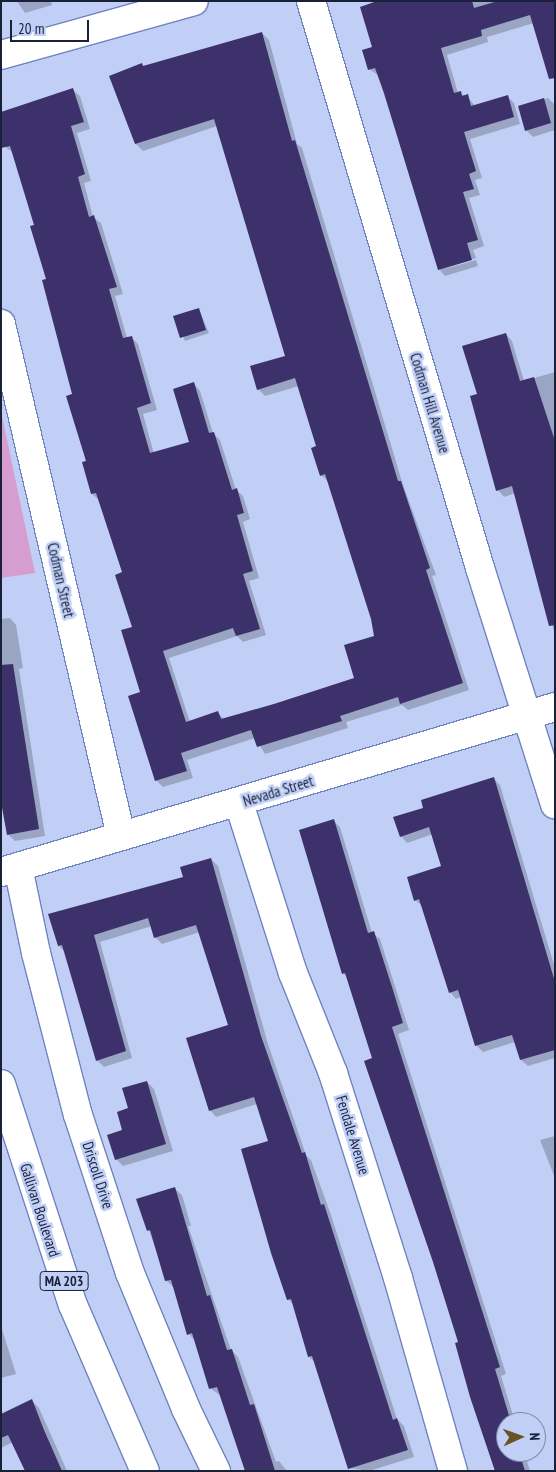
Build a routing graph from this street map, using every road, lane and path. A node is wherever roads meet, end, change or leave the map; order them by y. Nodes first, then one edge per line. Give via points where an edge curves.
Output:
1 (194, 1) edge
2 (310, 1) edge
3 (1, 55) edge
4 (1, 324) edge
5 (555, 707) edge
6 (527, 715) junction
7 (239, 803) junction
8 (555, 804) edge
9 (121, 836) junction
10 (10, 869) edge
11 (1, 1084) edge
12 (145, 1471) edge
13 (216, 1471) edge
14 (453, 1471) edge

1 - 3 main road
2 - 6 main road, Codman Hill Avenue
4 - 9 main road, Codman Street
5 - 6 main road, Nevada Street
6 - 7 main road, Nevada Street
6 - 8 main road, Codman Hill Avenue
7 - 9 main road, Nevada Street
7 - 14 main road, Fendale Avenue via 293,973 333,1073 398,1278
9 - 10 main road, Nevada Street
10 - 13 main road, Driscoll Drive via 36,953 81,1124 130,1273 186,1409
11 - 12 main road, Gallivan Boulevard / MA 203 via 73,1305

